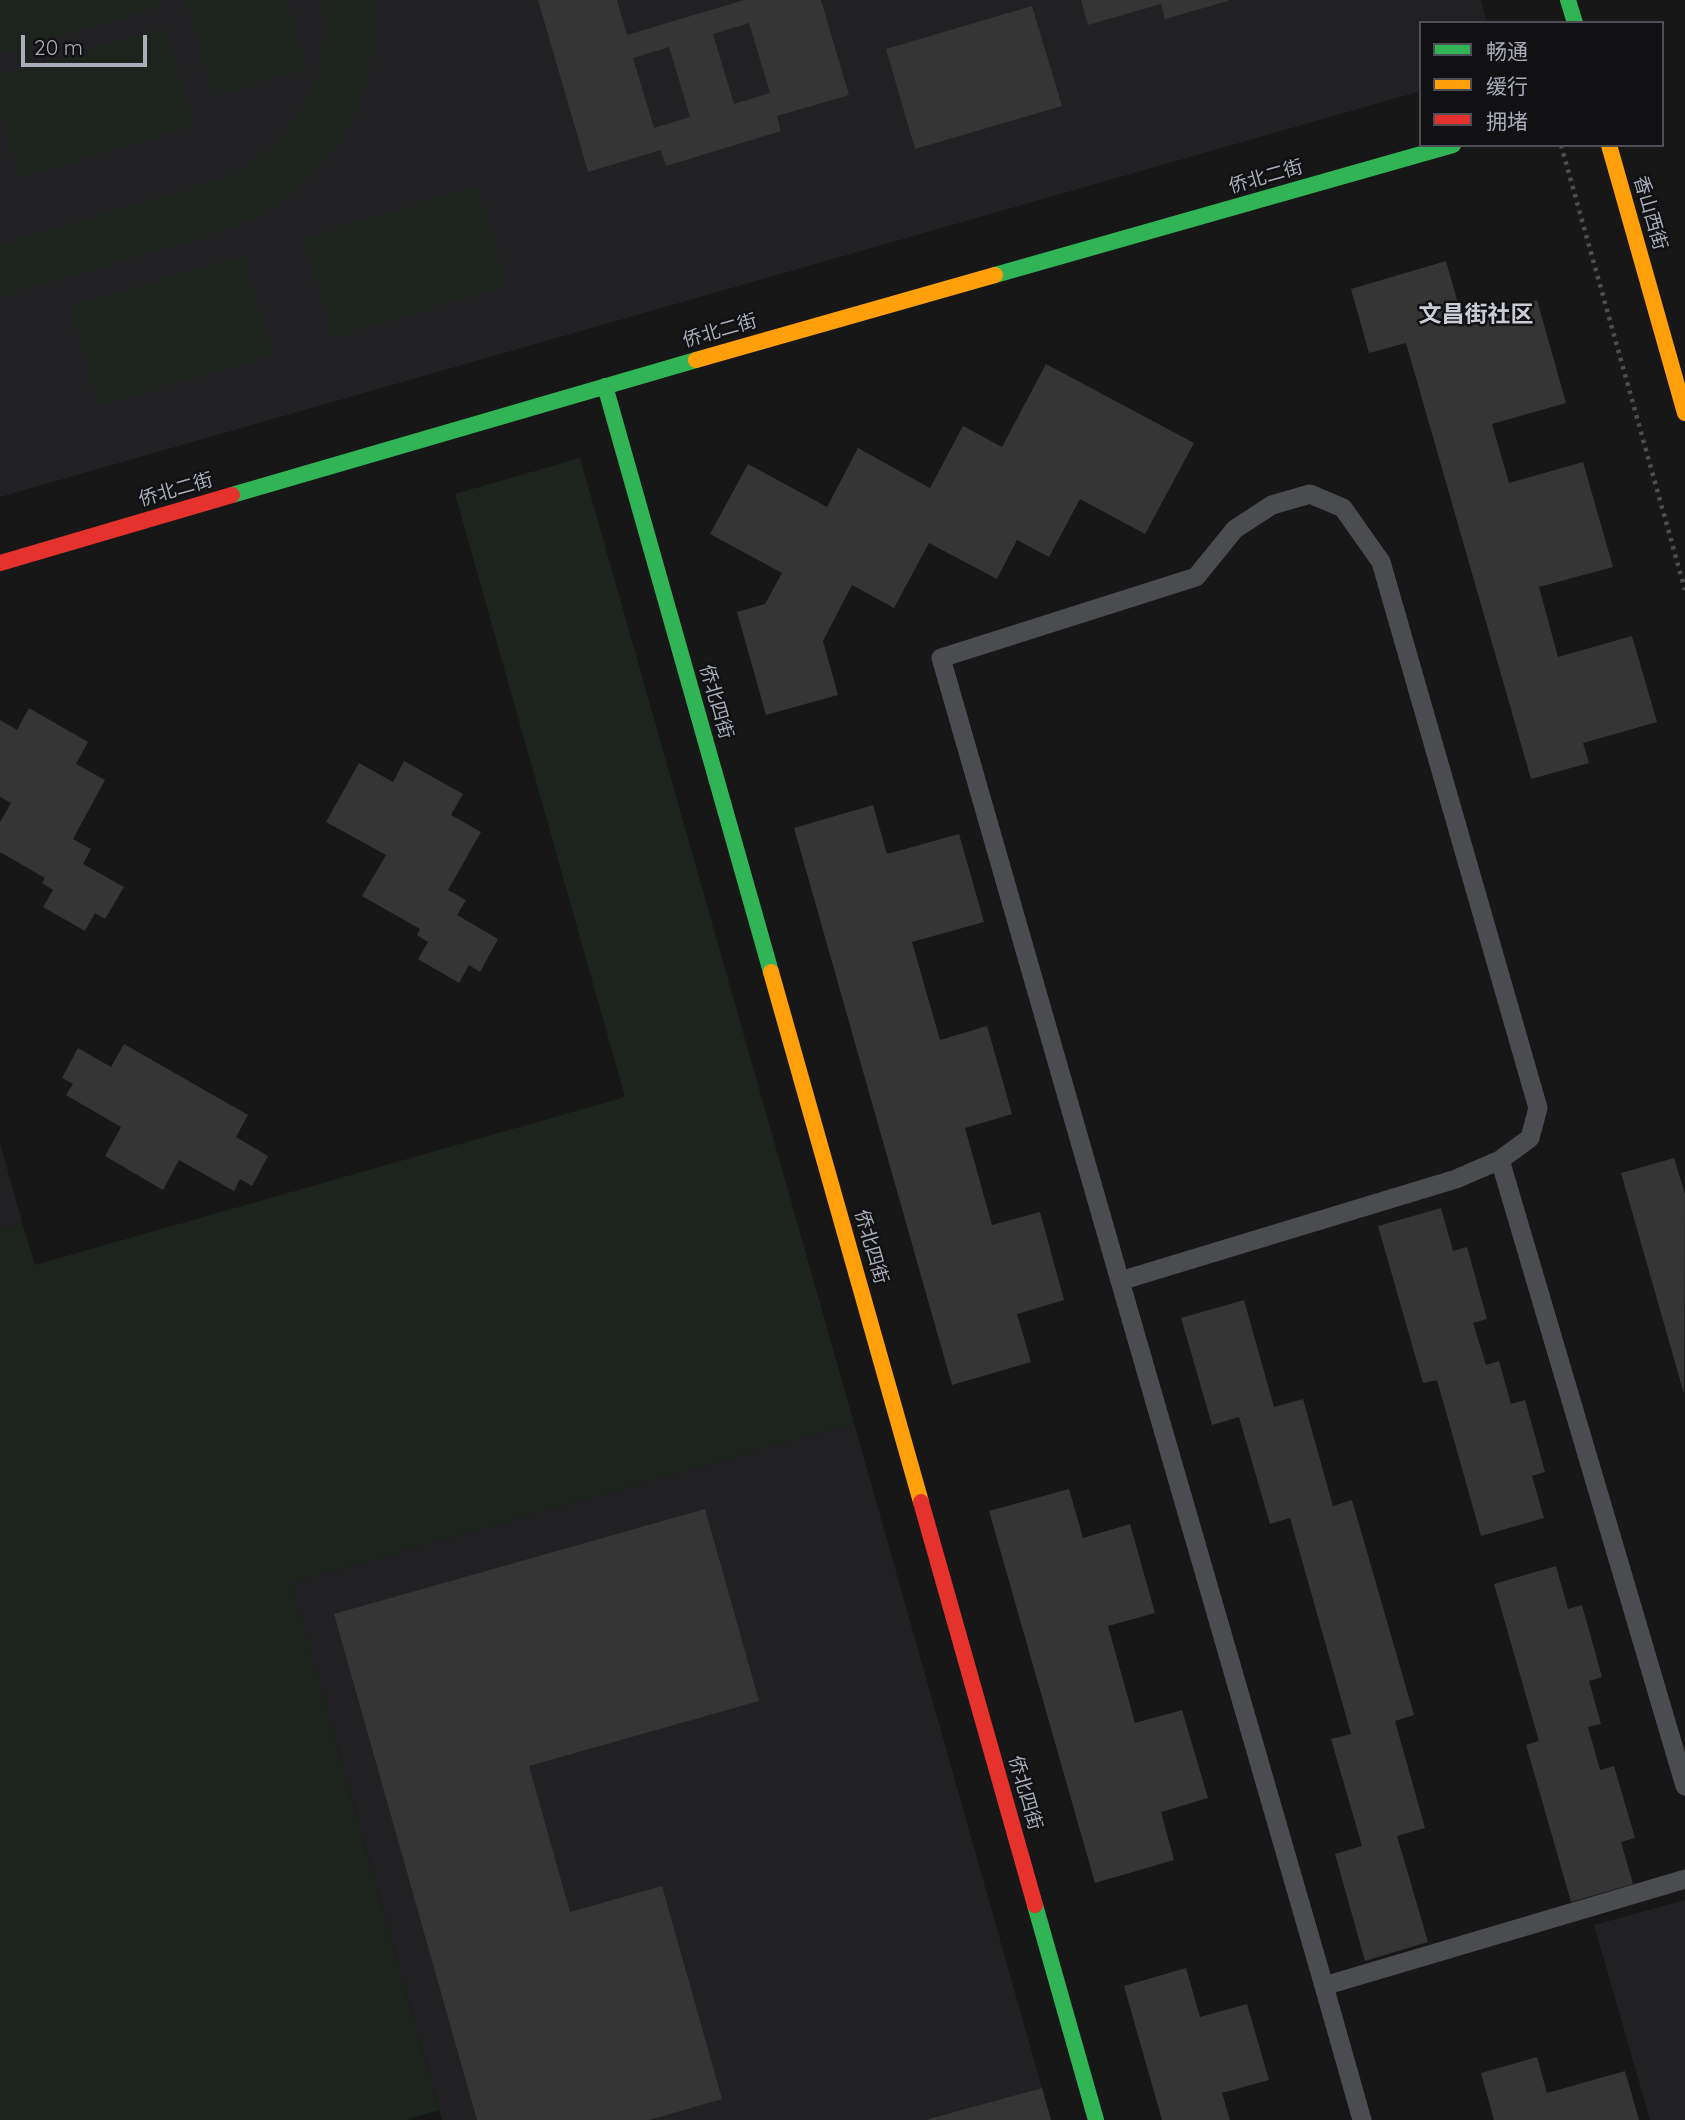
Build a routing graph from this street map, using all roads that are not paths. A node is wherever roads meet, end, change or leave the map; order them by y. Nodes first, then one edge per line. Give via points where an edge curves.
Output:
1 (1568, 0) edge
2 (1574, 21) edge
3 (1446, 147) edge
4 (1610, 147) edge
5 (605, 386) junction
6 (1685, 413) edge
7 (0, 564) edge
8 (1500, 1160) junction
9 (1120, 1281) junction
10 (1685, 1786) edge
11 (1685, 1879) edge
12 (1324, 1986) junction
13 (1096, 2120) edge
14 (1362, 2120) edge

1 - 2 street
3 - 5 street, 侨北二街
4 - 6 street, 香山西街
5 - 7 street, 侨北二街
5 - 13 street, 侨北四街
8 - 9 lane via 1456,1179
8 - 9 lane via 1530,1138 1538,1108 1381,562 1343,508 1310,494 1272,505 1236,529 1196,577 941,658
8 - 10 lane
9 - 12 lane
11 - 12 lane
12 - 14 lane

